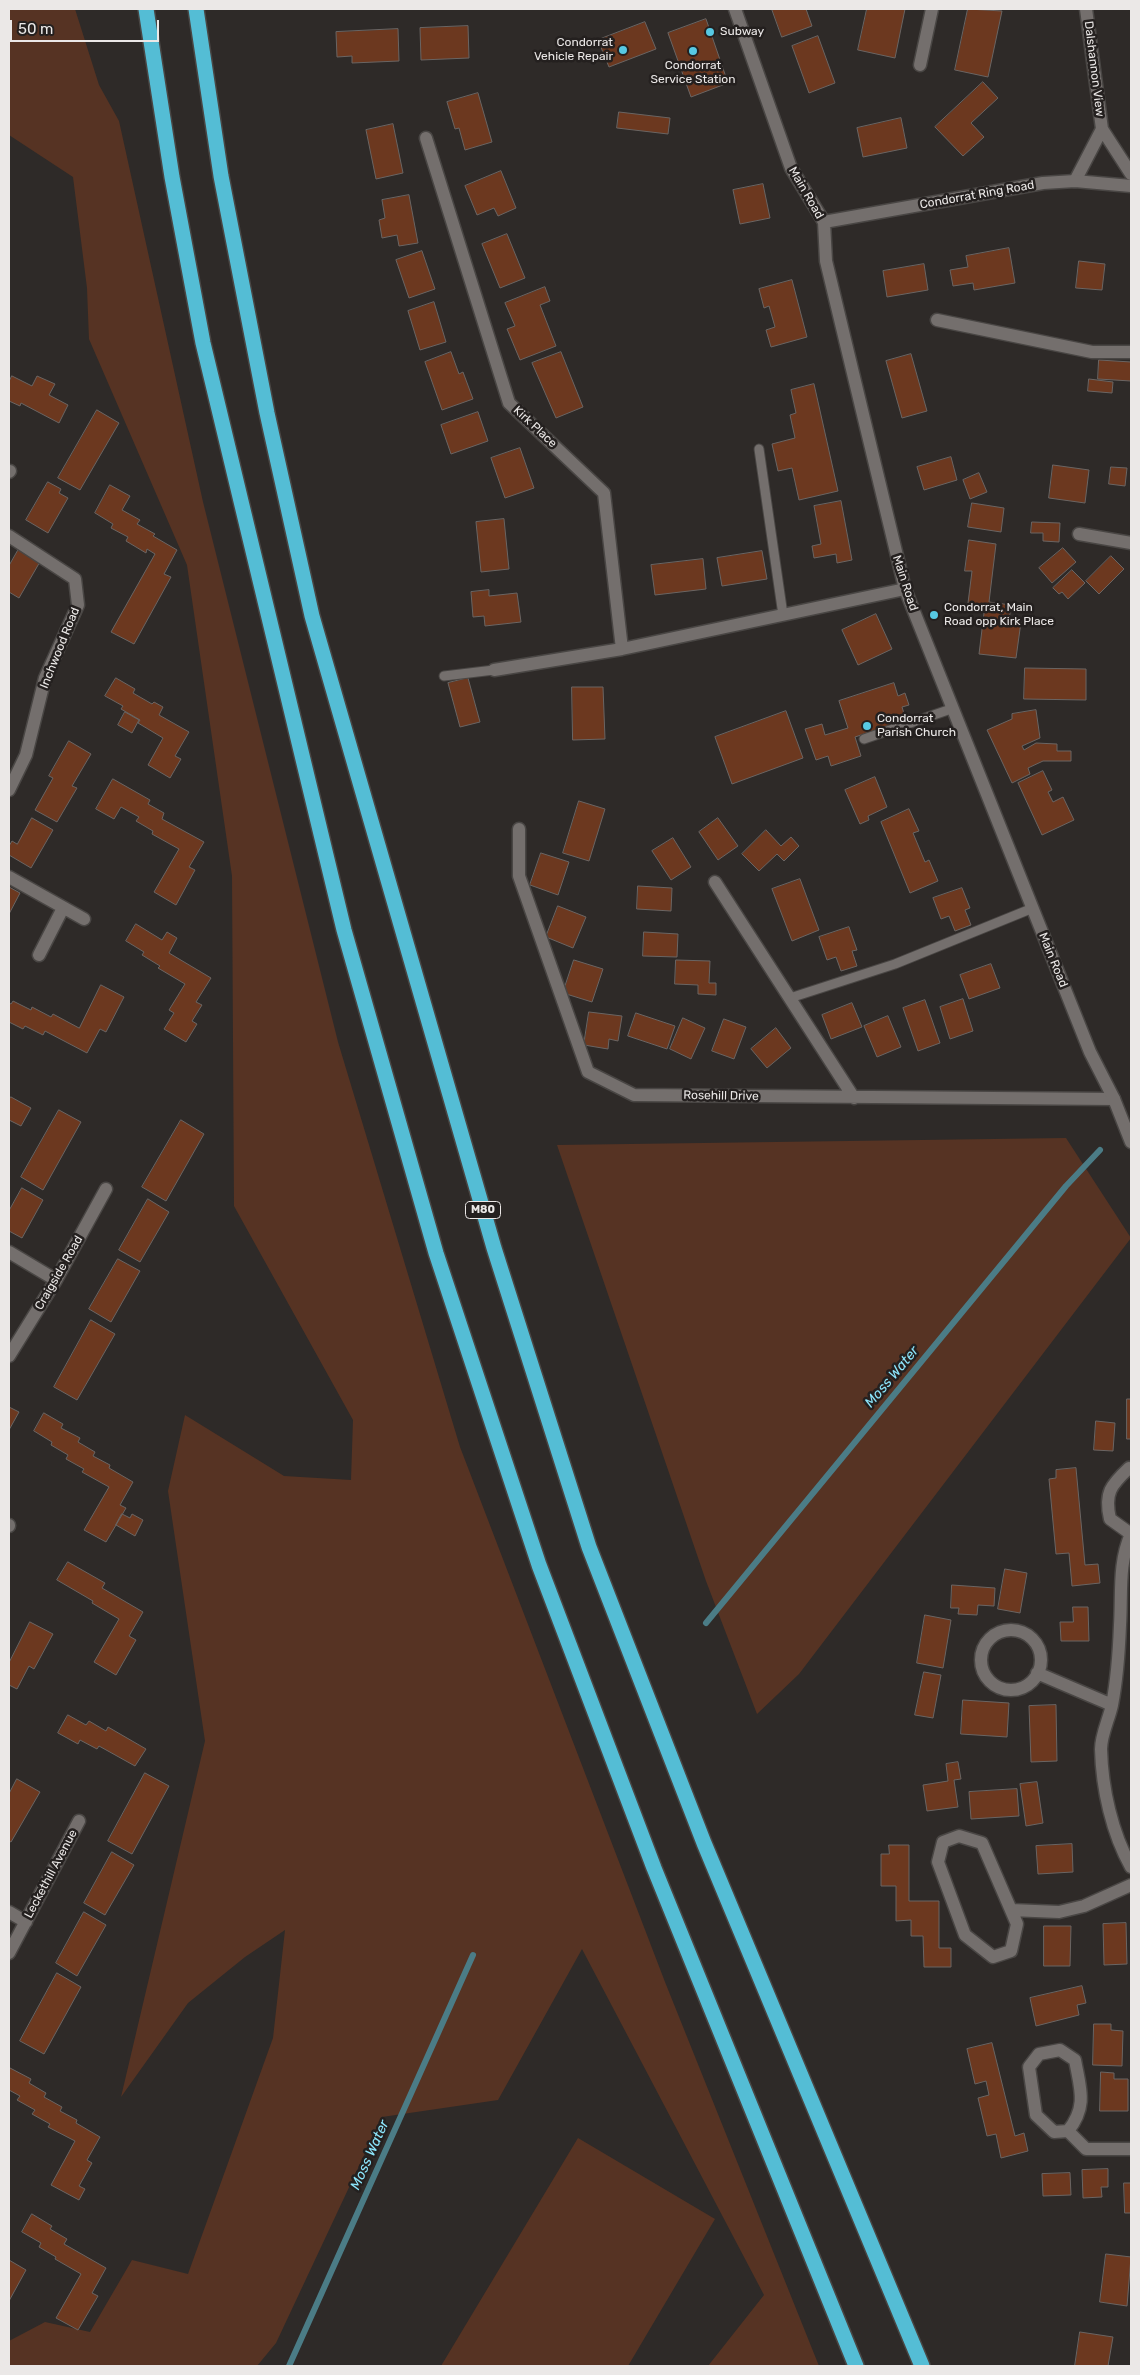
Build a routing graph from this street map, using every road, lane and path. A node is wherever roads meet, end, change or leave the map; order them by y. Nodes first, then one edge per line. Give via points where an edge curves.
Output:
1 (146, 9) edge
2 (196, 9) edge
3 (735, 9) edge
4 (932, 9) edge
5 (1086, 9) edge
6 (920, 65) dead end
7 (1102, 129) junction
8 (426, 138) dead end
9 (1131, 174) edge
10 (1075, 181) junction
11 (1131, 186) edge
12 (824, 222) junction
13 (937, 320) dead end
14 (1131, 352) edge
15 (758, 449) dead end
16 (1079, 534) dead end
17 (9, 536) edge
18 (1131, 543) edge
19 (905, 589) junction
20 (783, 615) junction
21 (622, 649) junction
22 (494, 670) joint
23 (444, 676) dead end
24 (951, 709) junction
25 (864, 739) dead end
26 (9, 790) edge
27 (519, 829) dead end
28 (9, 877) edge
29 (715, 882) dead end
30 (63, 908) junction
31 (1032, 908) junction
32 (84, 919) dead end
33 (39, 955) dead end
34 (790, 998) junction
35 (854, 1098) junction
36 (1114, 1099) junction
37 (1131, 1142) edge
38 (106, 1189) dead end
39 (9, 1252) edge
40 (56, 1280) junction
41 (9, 1356) edge
42 (1131, 1469) edge
43 (1131, 1534) edge
44 (1126, 1627) edge
45 (1038, 1674) junction
46 (1112, 1704) junction
47 (79, 1821) dead end
48 (1131, 1867) edge
49 (1131, 1885) edge
50 (1011, 1910) junction
51 (9, 1912) edge
52 (26, 1922) junction
53 (9, 1953) edge
54 (1068, 2131) junction
55 (1131, 2149) edge
56 (856, 2366) edge
57 (922, 2366) edge

1 - 56 highway via 172,177 203,342 344,930 436,1253 538,1565 654,1868
2 - 57 highway, M80 via 221,176 267,413 312,616 494,1248 592,1556 704,1843
3 - 12 street, Main Road via 791,168
4 - 6 street
5 - 7 street, Dalshannon View
7 - 9 street, Dalshannon View
7 - 10 street, Dalshannon View
8 - 21 street, Kirk Place via 509,403 604,493
10 - 11 street, Condorrat Ring Road
10 - 12 street, Condorrat Ring Road via 1043,183
12 - 19 street, Main Road via 826,261
13 - 14 street via 1092,352
15 - 20 lane
16 - 18 street
17 - 26 street, Inchwood Road via 74,579 78,604 45,678 26,755
19 - 20 street
19 - 24 street, Main Road
20 - 21 street
21 - 22 street
22 - 23 lane
24 - 25 lane
24 - 31 street, Main Road
27 - 35 street, Rosehill Drive via 519,876 588,1072 634,1095
28 - 30 street
29 - 34 street
30 - 32 street
30 - 33 street
31 - 34 lane via 894,964
31 - 36 street, Main Road via 1090,1052
34 - 35 street
35 - 36 street, Rosehill Drive
36 - 37 street, Main Road
38 - 40 street, Craigside Road
39 - 40 street
40 - 41 street, Craigside Road
42 - 43 street via 1113,1483 1106,1503 1110,1518
43 - 44 street via 1121,1572
44 - 46 street
45 - 45 street via 1034,1682 1012,1692 989,1682 980,1666 984,1646 1005,1630 1024,1632 1040,1649 1042,1662
45 - 46 street
46 - 48 street via 1101,1748 1107,1801 1122,1851
47 - 52 street, Leckethill Avenue
49 - 50 street via 1084,1906 1059,1912
50 - 50 street via 1017,1924 1011,1951 993,1957 965,1935 938,1862 943,1842 959,1836 982,1843
51 - 52 street
52 - 53 street, Leckethill Avenue
54 - 54 street via 1054,2132 1036,2115 1029,2067 1039,2054 1060,2050 1075,2060 1082,2103 1077,2120
54 - 55 street via 1086,2149

